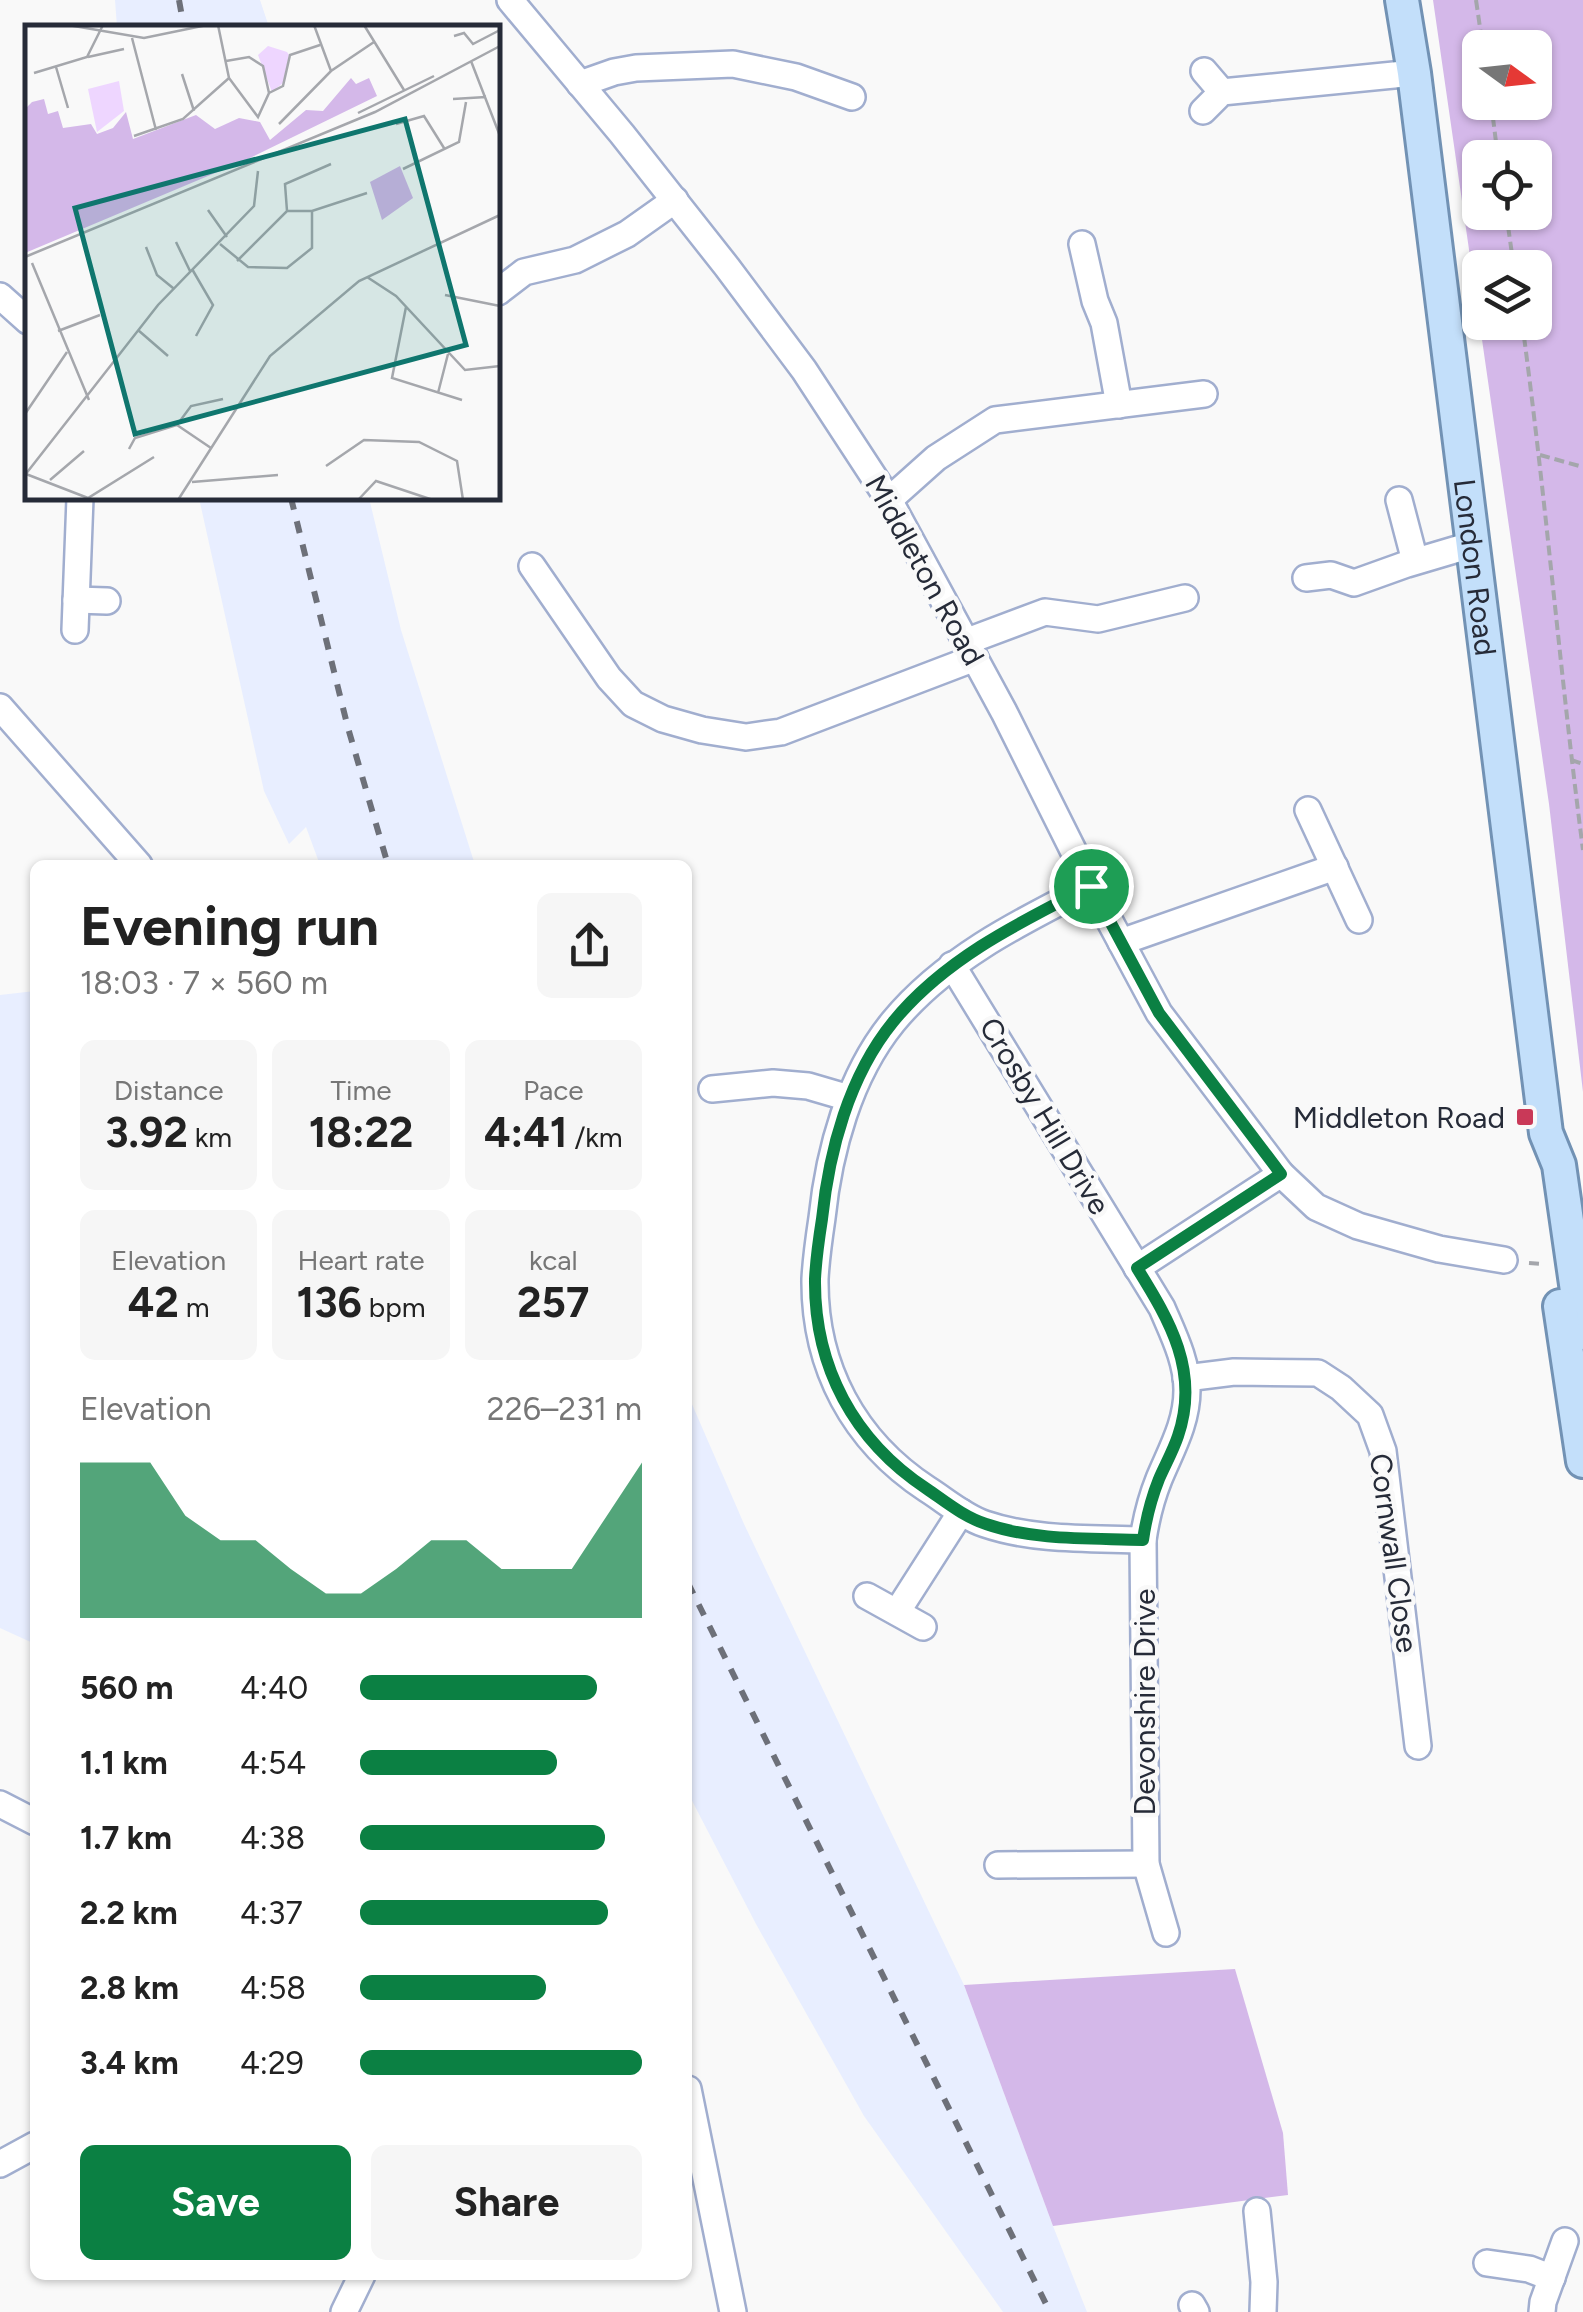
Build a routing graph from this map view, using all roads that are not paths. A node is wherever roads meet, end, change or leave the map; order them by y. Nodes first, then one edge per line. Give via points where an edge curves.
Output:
1 (510, 0) edge
2 (1402, 0) edge
3 (1204, 72) dead end
4 (1414, 73) junction
5 (580, 84) junction
6 (852, 97) dead end
7 (675, 200) junction
8 (1082, 244) dead end
9 (500, 290) edge
10 (0, 296) edge
11 (25, 318) edge
12 (1204, 394) dead end
13 (1119, 405) junction
14 (80, 500) edge
15 (889, 500) junction
16 (1399, 500) dead end
17 (1471, 545) junction
18 (1415, 561) junction
19 (532, 566) dead end
20 (1306, 578) dead end
21 (1185, 598) dead end
22 (76, 600) junction
23 (107, 601) dead end
24 (75, 630) dead end
25 (970, 650) junction
26 (0, 707) edge
27 (1308, 810) dead end
28 (134, 860) edge
29 (1335, 867) junction
30 (1091, 886) junction
31 (1359, 920) dead end
32 (1121, 942) junction
33 (952, 965) junction
34 (712, 1090) dead end
35 (849, 1098) junction
36 (1546, 1134) junction
37 (1281, 1174) junction
38 (1504, 1260) dead end
39 (1137, 1268) junction
40 (1583, 1333) edge
41 (1186, 1378) junction
42 (1583, 1461) edge
43 (961, 1512) junction
44 (1143, 1540) junction
45 (867, 1596) dead end
46 (898, 1612) junction
47 (923, 1627) dead end
48 (1418, 1746) dead end
49 (0, 1804) edge
50 (30, 1819) edge
51 (1146, 1864) junction
52 (998, 1865) dead end
53 (1166, 1933) dead end
54 (692, 2110) edge
55 (30, 2149) edge
56 (0, 2164) edge
57 (1257, 2211) dead end
58 (1565, 2241) dead end
59 (1487, 2263) dead end
60 (1552, 2278) junction
61 (360, 2280) edge
62 (344, 2312) edge
63 (733, 2312) edge
64 (1264, 2312) edge
65 (1542, 2312) edge

1 - 5 street, Middleton Road
2 - 4 main road, London Road
3 - 4 street via 1212,102
4 - 17 main road, London Road
5 - 6 street via 636,68 733,64
5 - 7 street, Middleton Road
7 - 9 street via 628,234 576,260 524,272
7 - 15 street, Middleton Road via 804,370
8 - 13 street
10 - 11 street
12 - 13 street
13 - 15 street via 995,420 936,458
14 - 22 street
15 - 25 street, Middleton Road
16 - 18 street
17 - 18 street
17 - 36 main road, London Road
18 - 20 street via 1354,583
19 - 25 street via 634,704 702,730 746,737 781,732
21 - 25 street via 1098,620 1045,612
22 - 23 street
22 - 24 street
25 - 30 street, Middleton Road
26 - 28 street
27 - 29 street
29 - 31 street
29 - 32 street
30 - 32 street, Middleton Road
30 - 33 street
32 - 37 street, Middleton Road via 1159,1013
33 - 35 street via 891,1024
33 - 39 street, Crosby Hill Drive
34 - 35 street via 773,1083
35 - 43 street via 824,1195 815,1279 820,1340 836,1387 866,1438 905,1475
36 - 40 main road, London Road via 1559,1165
36 - 42 main road, London Road via 1540,1165
37 - 38 street, Middleton Road via 1316,1206 1358,1226
37 - 39 street
39 - 41 street, Crosby Hill Drive via 1162,1308
41 - 44 street, Crosby Hill Drive via 1185,1414
41 - 48 street, Cornwall Close via 1318,1373 1370,1415 1383,1451 1426,1708
43 - 44 street via 1039,1535
43 - 46 street
44 - 51 street, Devonshire Drive
45 - 46 street
46 - 47 street
49 - 50 street
51 - 52 street
51 - 53 street, Devonshire Drive
54 - 63 street
55 - 56 street
57 - 64 street
58 - 60 street
59 - 60 street
60 - 65 street
61 - 62 street

